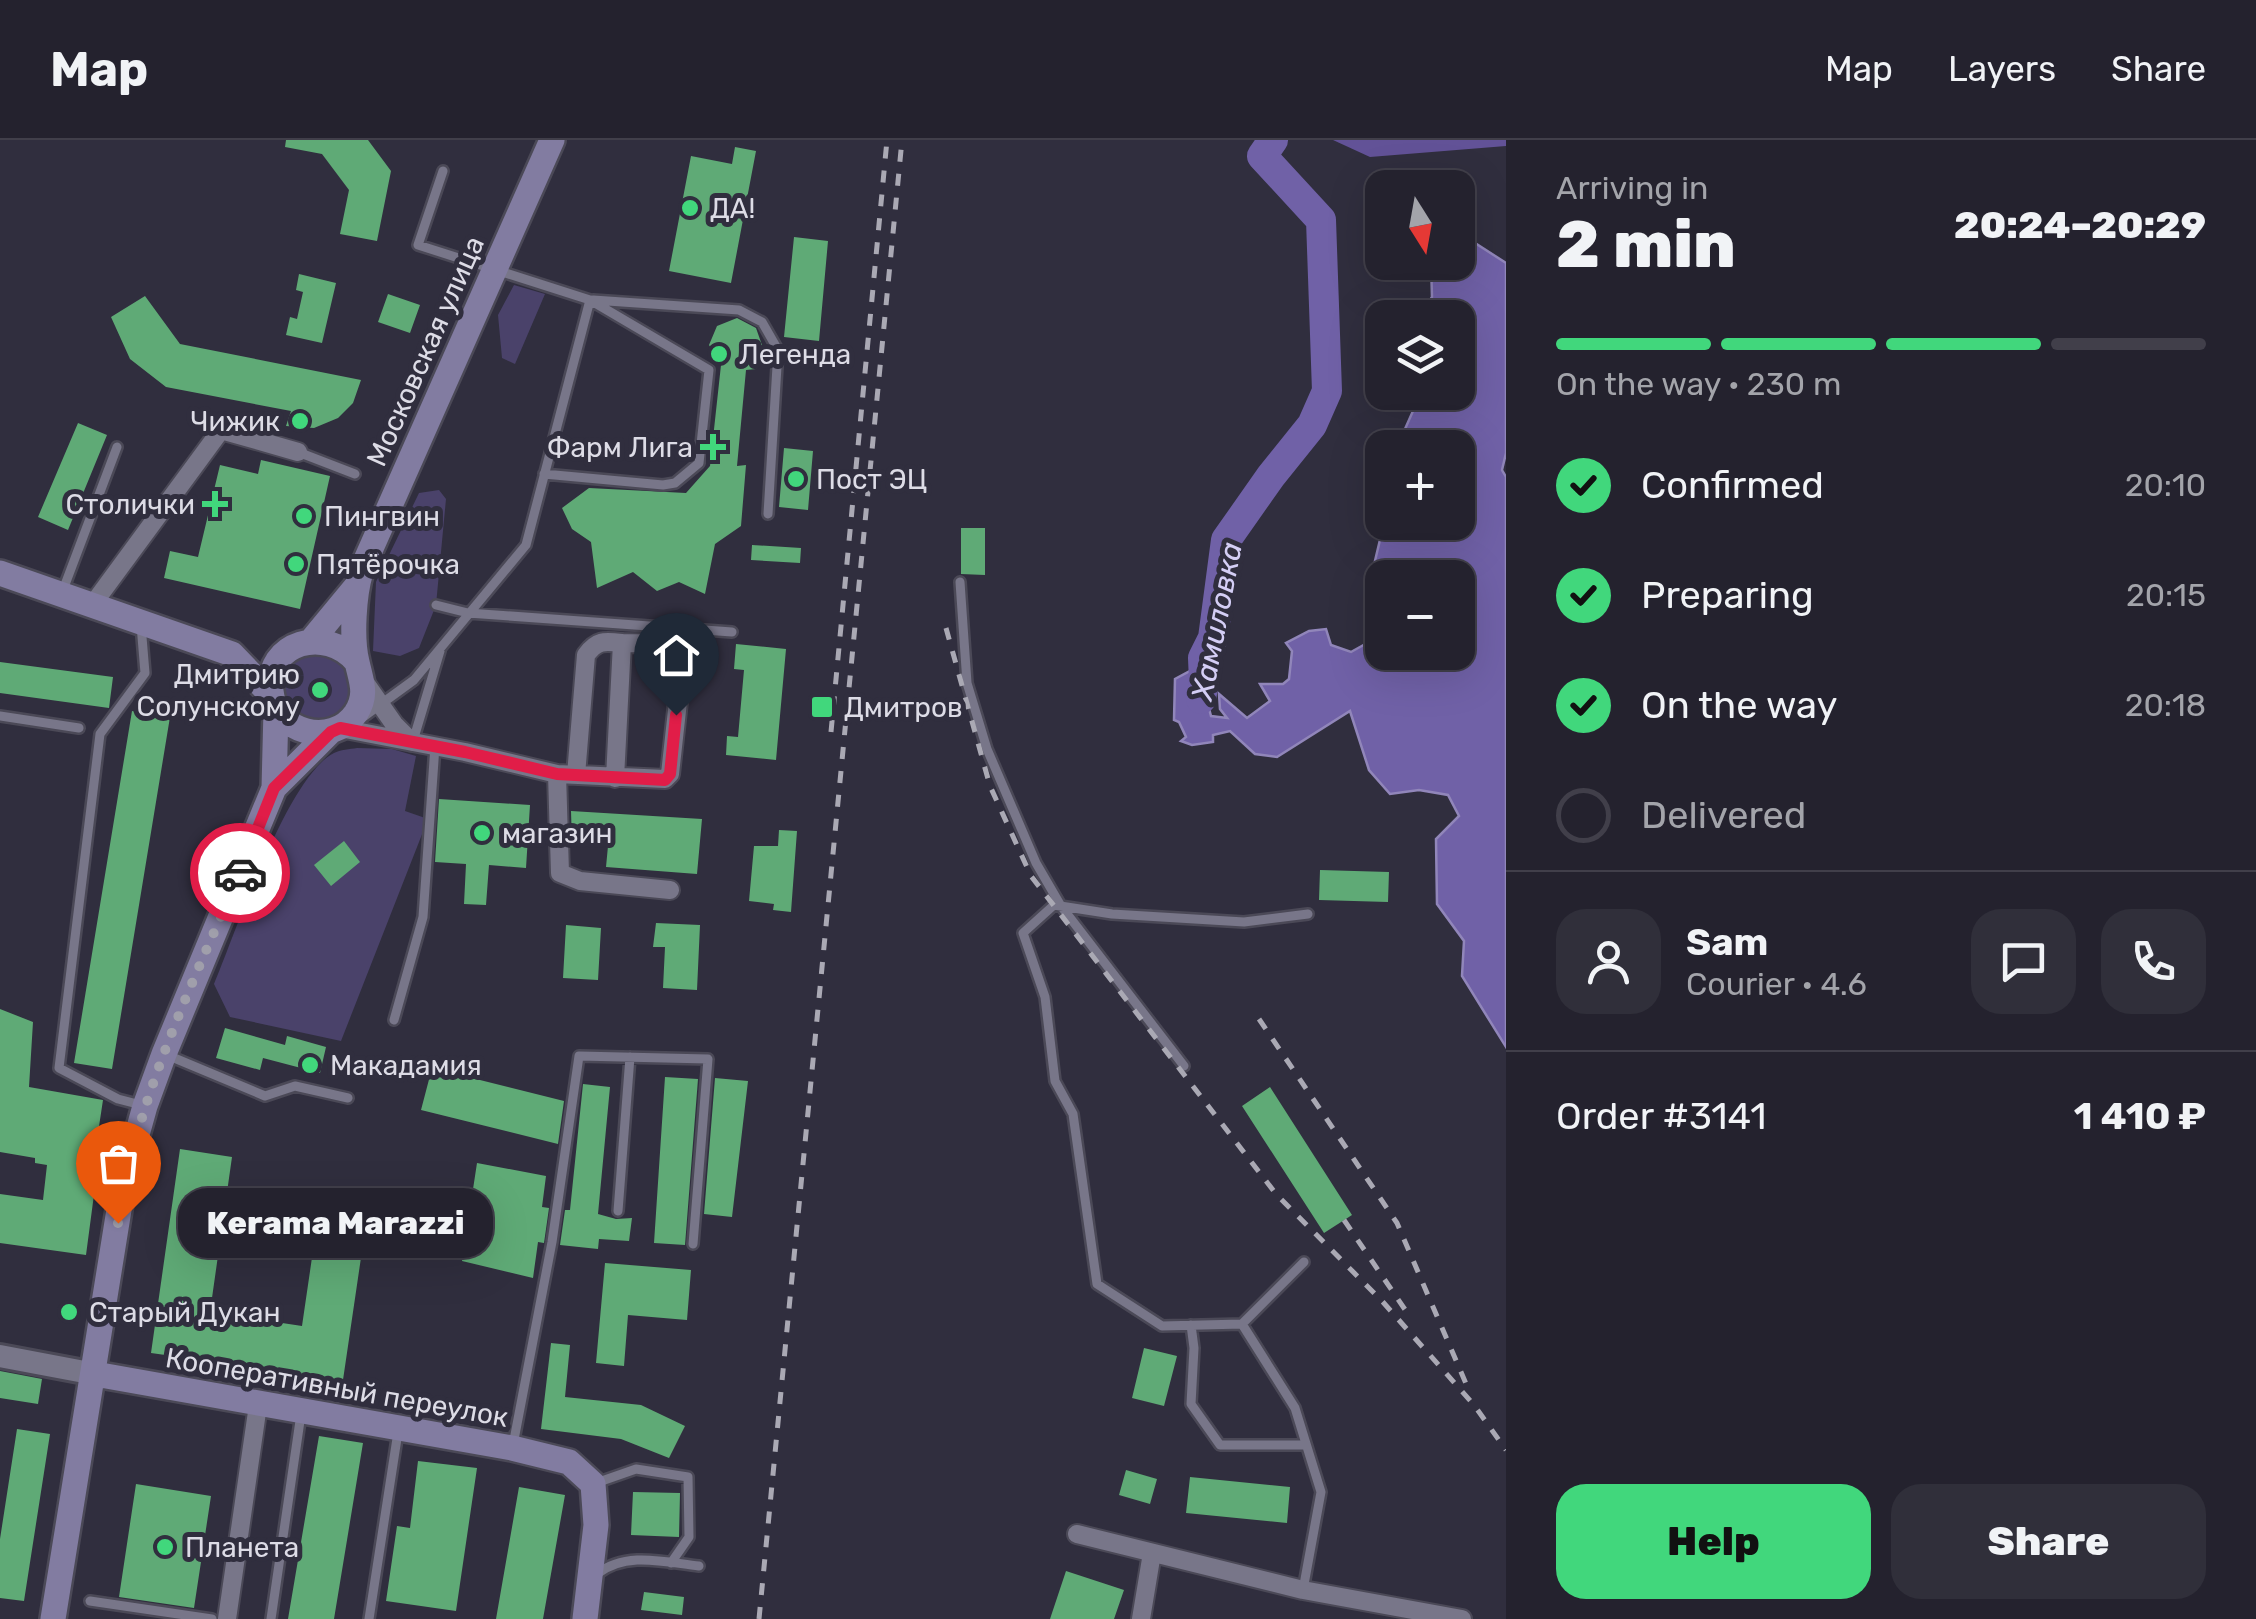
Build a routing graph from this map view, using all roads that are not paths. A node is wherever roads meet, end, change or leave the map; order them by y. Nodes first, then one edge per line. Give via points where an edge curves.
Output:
1 (552, 140) edge
2 (443, 171) dead end
3 (495, 270) junction
4 (590, 300) junction
5 (117, 447) dead end
6 (298, 452) joint
7 (355, 474) dead end
8 (544, 474) junction
9 (768, 514) dead end
10 (0, 573) edge
11 (960, 582) dead end
12 (355, 588) junction
13 (62, 593) junction
14 (93, 604) junction
15 (436, 605) dead end
16 (468, 612) junction
17 (141, 622) junction
18 (732, 632) dead end
19 (442, 643) junction
20 (622, 643) junction
21 (301, 644) junction
22 (238, 657) junction
23 (360, 671) junction
24 (274, 702) junction
25 (381, 706) junction
26 (0, 716) edge
27 (78, 728) dead end
28 (336, 730) junction
29 (412, 742) junction
30 (435, 746) junction
31 (567, 775) junction
32 (614, 778) junction
33 (274, 788) junction
34 (670, 890) dead end
35 (1060, 906) junction
36 (1308, 914) dead end
37 (394, 1020) dead end
38 (164, 1054) junction
39 (630, 1057) junction
40 (1184, 1066) dead end
41 (348, 1098) dead end
42 (145, 1106) junction
43 (618, 1211) dead end
44 (693, 1244) dead end
45 (1304, 1262) dead end
46 (1242, 1324) junction
47 (1191, 1325) junction
48 (0, 1356) edge
49 (94, 1374) junction
50 (258, 1405) junction
51 (301, 1413) junction
52 (399, 1429) junction
53 (1306, 1445) junction
54 (512, 1448) junction
55 (594, 1484) junction
56 (1077, 1534) dead end
57 (1152, 1553) junction
58 (671, 1563) junction
59 (699, 1566) dead end
60 (590, 1580) junction
61 (1303, 1590) junction
62 (90, 1600) dead end
63 (52, 1619) edge
64 (212, 1619) edge
65 (227, 1619) edge
66 (271, 1619) edge
67 (369, 1619) edge
68 (585, 1619) edge
69 (1141, 1619) edge
70 (1462, 1619) edge

1 - 3 main road, Московская улица
2 - 3 lane via 418,245
3 - 4 lane
3 - 12 main road, Московская улица
4 - 8 lane
4 - 8 lane via 709,370 698,463 663,485
4 - 9 lane via 739,310 762,322 778,350
5 - 13 lane
6 - 7 lane
6 - 14 street via 220,430
8 - 16 lane via 526,546
10 - 13 main road
11 - 35 lane via 967,683 987,749
12 - 21 main road, Московская улица
12 - 23 main road, Московская улица
13 - 14 main road
14 - 17 main road
15 - 16 lane
16 - 18 lane
16 - 19 lane
17 - 22 main road
17 - 42 lane via 145,673 100,734 60,1068 118,1100
19 - 25 lane via 414,680
19 - 29 lane
20 - 31 street via 602,640 586,655
20 - 32 street
20 - 32 street via 684,646 669,778
21 - 22 main road
21 - 23 main road via 339,645
21 - 24 main road, Московская улица via 274,668
22 - 24 main road
23 - 25 street
23 - 28 main road, Московская улица via 359,708
24 - 28 main road via 295,728
24 - 33 main road, Московская улица
25 - 28 lane
25 - 29 street
26 - 27 lane
28 - 29 street
28 - 33 main road, Московская улица
29 - 30 street
30 - 31 street
30 - 37 lane via 423,917
31 - 32 street
31 - 34 street via 560,873 580,882
33 - 38 main road, Московская улица
35 - 36 lane via 1244,922
35 - 40 lane
35 - 47 lane via 1023,933 1045,997 1055,1081 1073,1114 1097,1284 1162,1326
38 - 41 lane via 265,1096 295,1086
38 - 42 main road, Московская улица
39 - 43 lane
39 - 44 lane via 708,1059
39 - 54 lane via 580,1056
42 - 49 main road, Московская улица via 123,1185
45 - 46 lane
46 - 47 lane
46 - 53 lane via 1295,1408
47 - 53 lane via 1191,1404 1220,1446
48 - 49 street
49 - 50 main road, Кооперативный переулок
49 - 63 main road, Московская улица
50 - 51 main road, Кооперативный переулок
50 - 65 street
51 - 52 main road, Кооперативный переулок
51 - 66 lane
52 - 54 main road, Кооперативный переулок
52 - 67 lane
53 - 61 lane via 1320,1492
54 - 55 main road, Кооперативный переулок via 569,1462
55 - 58 lane via 636,1469 688,1477 688,1537
55 - 60 main road
56 - 57 street
57 - 61 street
57 - 69 street
58 - 59 lane
58 - 60 lane via 613,1561
60 - 68 main road
61 - 70 street
62 - 64 lane

